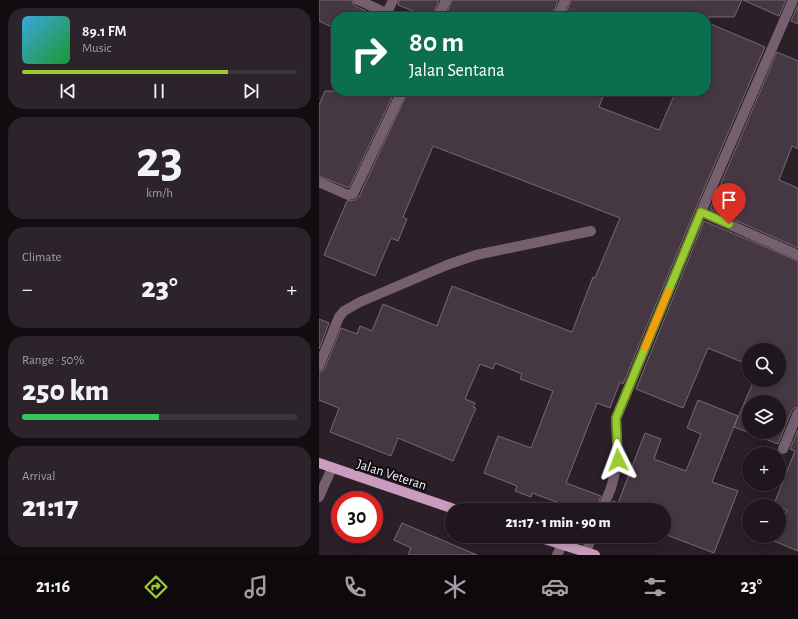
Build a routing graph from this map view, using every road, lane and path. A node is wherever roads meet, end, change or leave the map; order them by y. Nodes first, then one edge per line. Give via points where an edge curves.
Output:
1 (359, 0) edge
2 (393, 0) edge
3 (446, 0) edge
4 (565, 0) edge
5 (793, 0) edge
6 (385, 12) edge
7 (391, 12) edge
8 (440, 12) edge
9 (560, 12) edge
10 (400, 96) edge
11 (319, 182) edge
12 (701, 212) junction
13 (591, 231) dead end
14 (798, 256) edge
15 (319, 366) edge
16 (798, 413) edge
17 (784, 447) edge
18 (319, 463) edge
19 (332, 468) junction
20 (319, 497) edge
21 (605, 503) edge
22 (445, 506) edge
23 (556, 543) edge
24 (592, 543) edge
25 (562, 545) junction
26 (591, 553) edge
27 (557, 555) edge

1 - 6 street
2 - 7 street
3 - 8 street
4 - 9 street
5 - 12 street
10 - 11 street via 353,194 348,195
12 - 14 street
12 - 21 street via 616,418 618,460
13 - 15 street via 476,255 359,302 339,317
16 - 17 street
18 - 19 main road, Jalan Veteran
19 - 20 street
19 - 22 main road, Jalan Veteran
23 - 25 main road
24 - 26 street
25 - 26 main road
25 - 27 street

